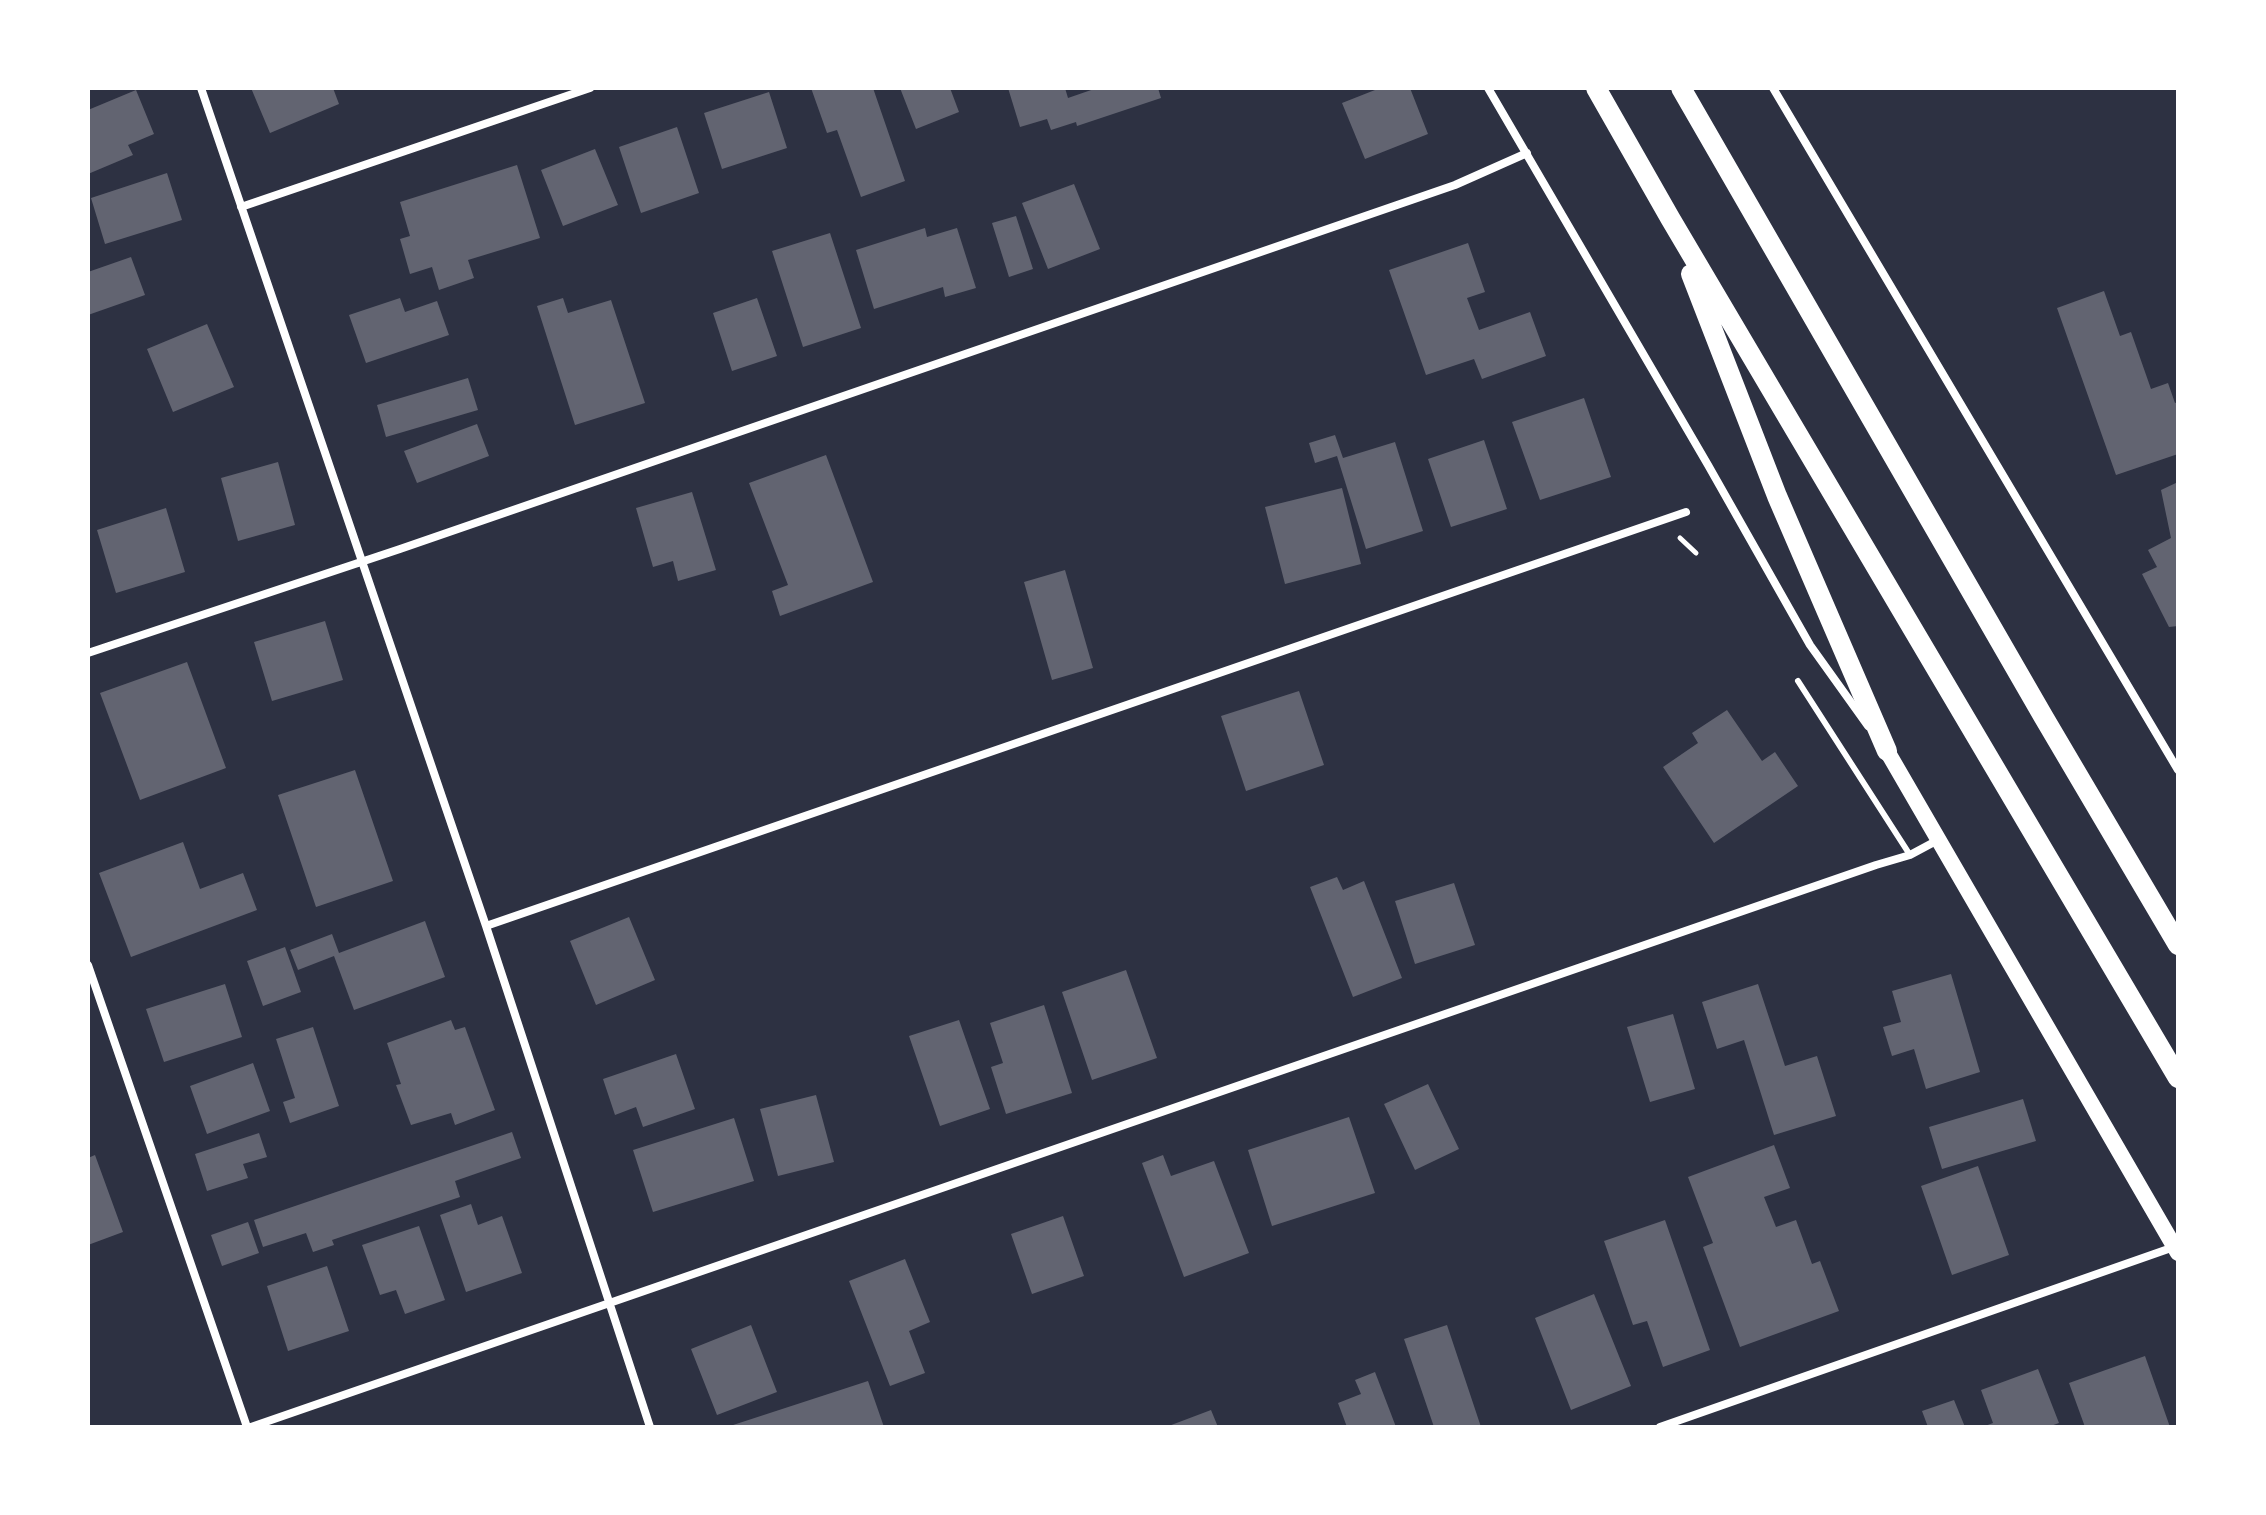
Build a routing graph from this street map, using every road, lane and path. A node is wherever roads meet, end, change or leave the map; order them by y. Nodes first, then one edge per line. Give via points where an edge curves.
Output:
1 (201, 88) edge
2 (590, 88) edge
3 (1488, 88) edge
4 (1596, 88) edge
5 (1681, 88) edge
6 (1773, 88) edge
7 (1527, 153) junction
8 (241, 207) junction
9 (1670, 218) junction
10 (1686, 512) dead end
11 (361, 561) junction
12 (88, 653) edge
13 (1798, 681) dead end
14 (1887, 751) junction
15 (2178, 770) edge
16 (1938, 839) junction
17 (1910, 855) junction
18 (2149, 896) junction
19 (2178, 925) edge
20 (486, 926) junction
21 (2178, 945) edge
22 (88, 965) edge
23 (2178, 1078) edge
24 (2176, 1250) edge
25 (608, 1304) junction
26 (249, 1427) edge
27 (650, 1427) edge
28 (1660, 1427) edge

1 - 8 street
2 - 8 street
3 - 7 street
4 - 9 main road
5 - 18 main road
6 - 15 street
7 - 11 street via 1455,185
7 - 14 street via 1810,645
8 - 11 street
9 - 14 main road via 1777,496
9 - 23 main road
10 - 20 street
11 - 12 street
11 - 20 street
13 - 17 lane
14 - 16 main road
16 - 17 street
16 - 24 main road
17 - 25 street
18 - 19 main road
18 - 21 main road
20 - 25 street
22 - 26 street
24 - 28 street
25 - 26 street
25 - 27 street

